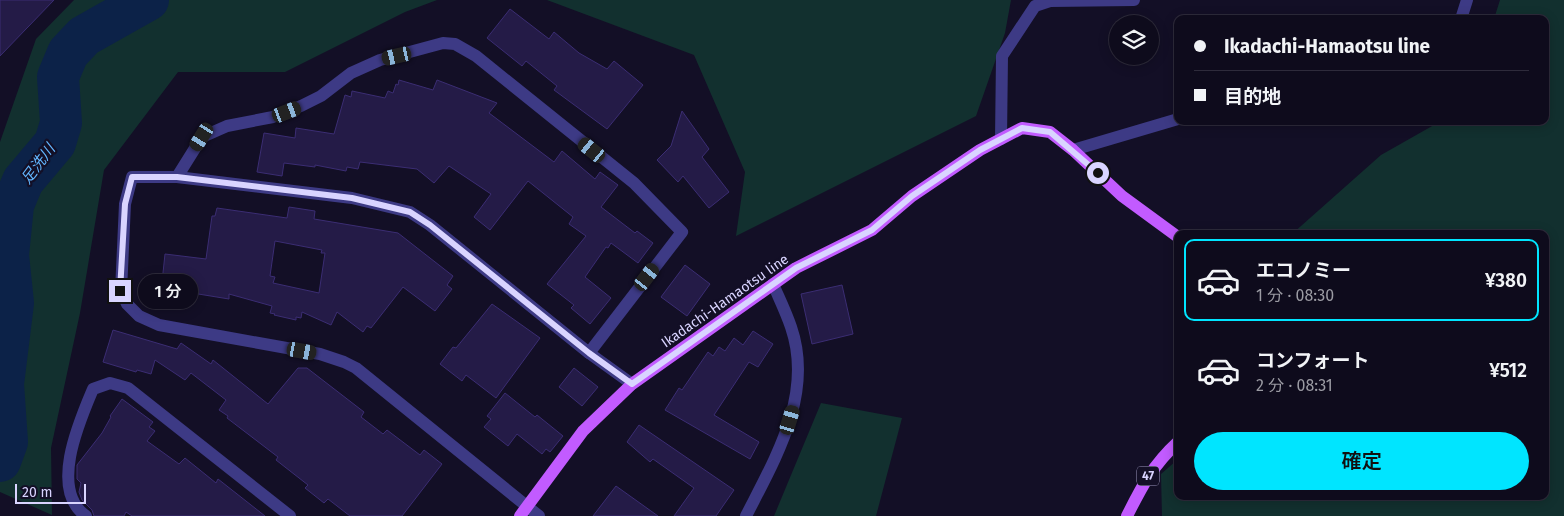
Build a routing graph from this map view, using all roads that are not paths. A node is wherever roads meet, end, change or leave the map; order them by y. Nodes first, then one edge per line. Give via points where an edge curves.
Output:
1 (1134, 0) edge
2 (1467, 0) edge
3 (1463, 15) edge
4 (1174, 120) edge
5 (1001, 139) junction
6 (1073, 150) junction
7 (177, 177) junction
8 (1174, 234) edge
9 (773, 284) junction
10 (589, 353) junction
11 (632, 384) junction
12 (1174, 446) edge
13 (524, 512) edge
14 (86, 516) edge
15 (290, 516) edge
16 (540, 516) edge
17 (746, 516) edge
18 (1127, 516) edge

1 - 5 street via 1050,1 1035,6 1002,56
2 - 3 street
4 - 6 street
5 - 6 main road, Ikadachi-Hamaotsu line via 1022,128 1050,132
5 - 9 main road, Ikadachi-Hamaotsu line via 912,196 872,230 796,268
6 - 8 main road, Ikadachi-Hamaotsu line via 1122,196
7 - 10 street via 352,198 410,212
7 - 10 street via 202,137 227,126 273,117 301,106 321,96 351,72 380,60 443,43 456,44 476,56 634,183 682,232
7 - 13 street via 132,177 125,204 120,291 139,316 159,325 320,354 356,368
9 - 11 main road, Ikadachi-Hamaotsu line
9 - 17 street via 791,328 799,385 781,446
10 - 11 street
11 - 13 main road, Ikadachi-Hamaotsu line via 583,431
12 - 18 main road, 47 via 1159,459
13 - 16 street
14 - 15 street via 71,498 68,468 93,389 110,383 128,388

